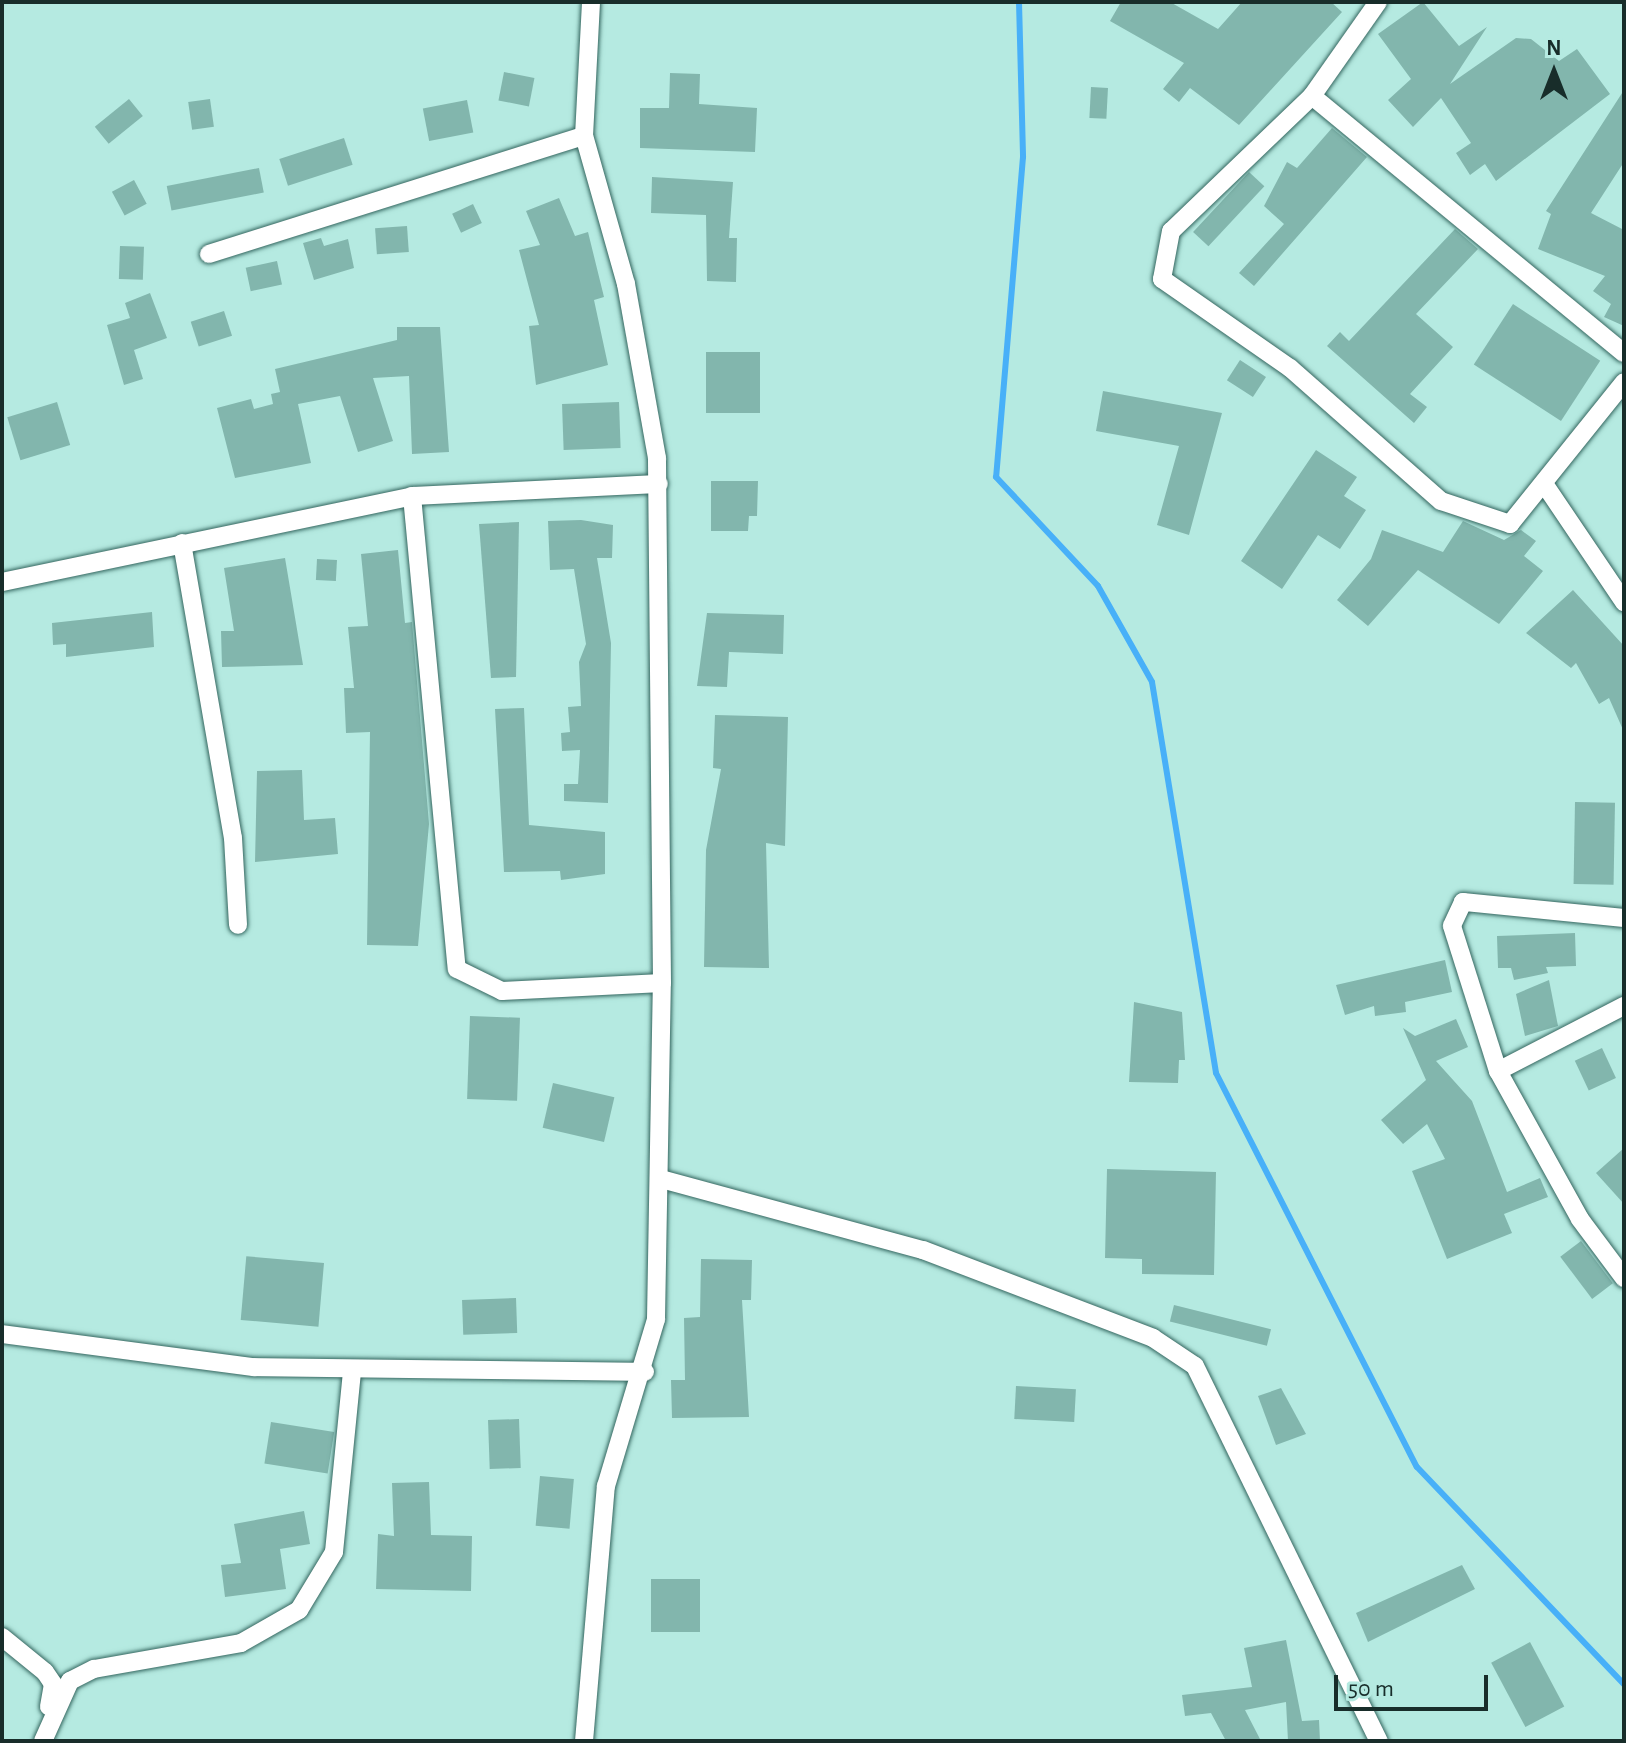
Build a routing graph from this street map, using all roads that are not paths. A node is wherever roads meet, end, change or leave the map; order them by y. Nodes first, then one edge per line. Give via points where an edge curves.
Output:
1 (591, 2) edge
2 (1378, 2) edge
3 (1312, 96) junction
4 (584, 136) junction
5 (209, 254) dead end
6 (1624, 353) edge
7 (1624, 382) edge
8 (659, 484) junction
9 (1547, 488) junction
10 (412, 496) junction
11 (182, 543) junction
12 (2, 582) edge
13 (1624, 602) edge
14 (1624, 918) edge
15 (238, 925) dead end
16 (662, 983) junction
17 (1624, 1006) edge
18 (1498, 1071) junction
19 (661, 1179) junction
20 (1624, 1278) edge
21 (2, 1334) edge
22 (352, 1372) junction
23 (645, 1372) junction
24 (2, 1637) edge
25 (45, 1736) edge
26 (584, 1741) edge
27 (1379, 1741) edge

1 - 4 street
2 - 3 street
3 - 6 street
3 - 9 street via 1171,231 1162,279 1290,368 1441,501 1510,524
4 - 5 street
4 - 8 street via 626,284
7 - 9 street
8 - 10 street
8 - 16 street
9 - 13 street
10 - 11 street
10 - 16 street via 457,969 502,991
11 - 12 street
11 - 15 street via 233,838
14 - 18 street via 1463,902 1452,926
16 - 19 street
17 - 18 street
18 - 20 street via 1580,1219
19 - 23 street via 656,1319
19 - 27 street via 923,1250 1153,1338 1195,1366
21 - 22 street
22 - 23 street via 507,1365
22 - 25 street via 334,1552 299,1610 241,1643 94,1669 70,1681
23 - 26 street via 606,1486
24 - 25 street via 31,1656 53,1684

